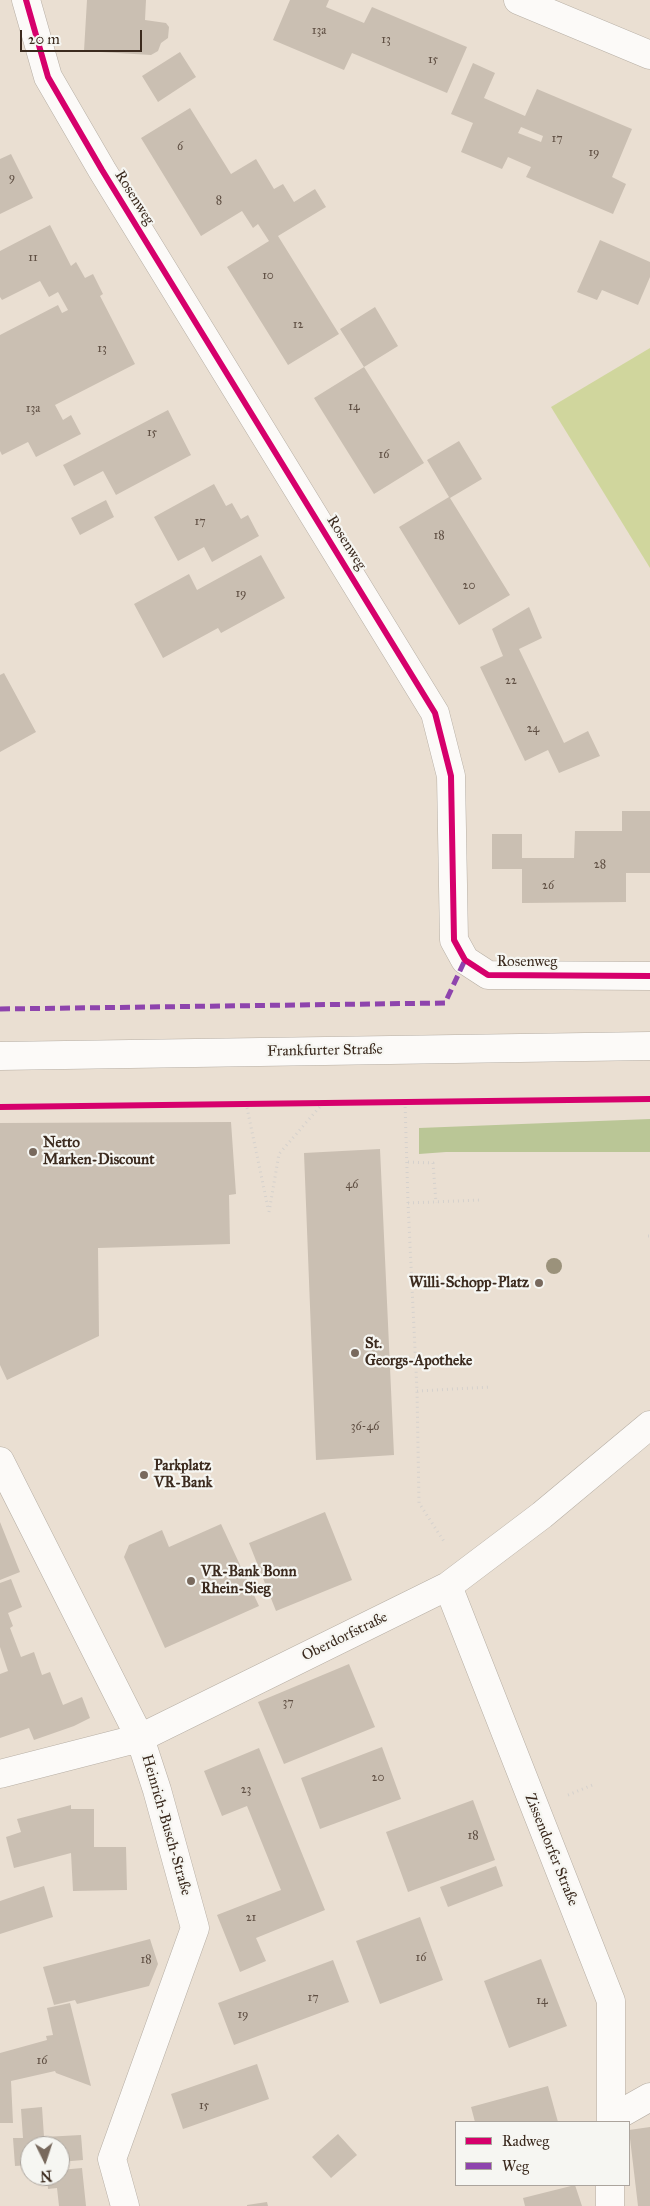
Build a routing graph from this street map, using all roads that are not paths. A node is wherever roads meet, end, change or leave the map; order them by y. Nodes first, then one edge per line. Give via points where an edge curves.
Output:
1 (26, 0) edge
2 (518, 0) edge
3 (650, 55) edge
4 (650, 976) edge
5 (650, 1046) edge
6 (0, 1056) edge
7 (650, 1425) edge
8 (0, 1461) edge
9 (456, 1580) junction
10 (140, 1738) junction
11 (0, 1774) edge
12 (650, 2097) edge
13 (610, 2121) edge
14 (610, 2186) edge
15 (125, 2206) edge
16 (610, 2206) edge

1 - 4 street, Rosenweg via 48,77 435,713 451,776 454,940 465,960 488,974
2 - 3 street
5 - 6 street, Frankfurter Straße
7 - 9 street, Oberdorfstraße via 542,1515
8 - 10 street, Heinrich-Busch-Straße
9 - 10 street, Oberdorfstraße
9 - 13 street, Zissendorfer Straße via 611,2001
10 - 11 street, Oberdorfstraße
10 - 15 street, Heinrich-Busch-Straße via 196,1928 112,2159
12 - 13 street
14 - 16 street

